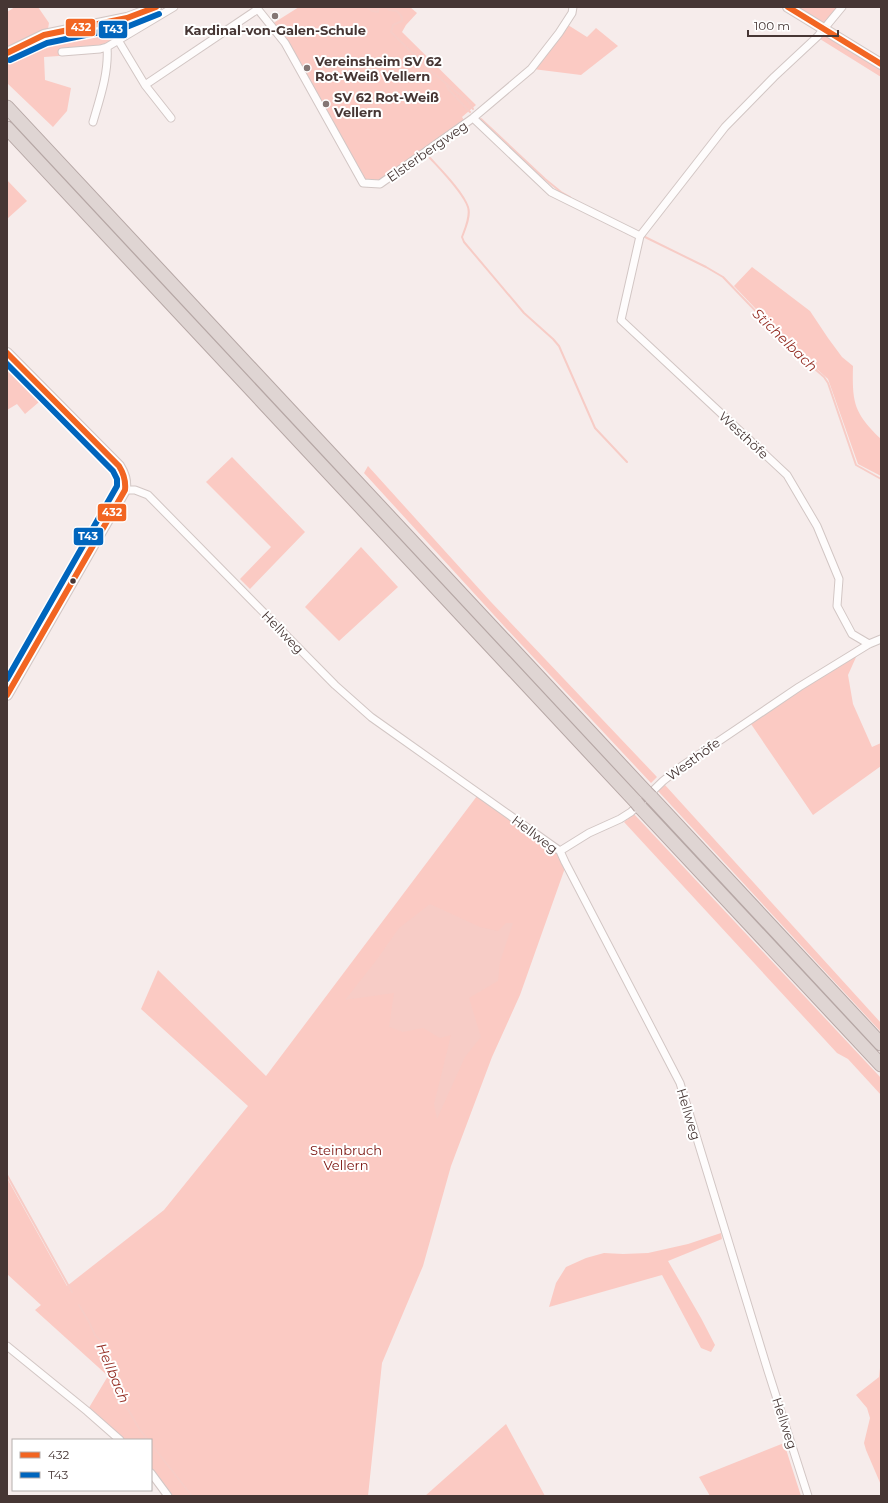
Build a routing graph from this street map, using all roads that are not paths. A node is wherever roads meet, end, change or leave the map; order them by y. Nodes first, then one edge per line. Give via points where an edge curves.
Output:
1 (156, 7) edge
2 (174, 7) edge
3 (573, 7) edge
4 (788, 7) edge
5 (842, 7) edge
6 (257, 8) edge
7 (824, 29) junction
8 (118, 40) junction
9 (107, 47) junction
10 (62, 52) dead end
11 (7, 53) edge
12 (881, 64) edge
13 (145, 84) junction
14 (7, 107) edge
15 (171, 118) dead end
16 (473, 118) junction
17 (93, 122) dead end
18 (7, 128) edge
19 (640, 236) junction
20 (7, 353) edge
21 (125, 490) junction
22 (881, 639) edge
23 (869, 644) junction
24 (7, 695) edge
25 (560, 851) junction
26 (881, 1044) edge
27 (881, 1065) edge
28 (7, 1346) edge
29 (119, 1439) edge
30 (152, 1474) edge
31 (168, 1496) edge
32 (808, 1496) edge

1 - 11 main road via 126,18 44,35
2 - 8 street
3 - 16 street, Elsterbergweg via 559,33 531,69
4 - 7 main road
5 - 7 street
6 - 13 street
6 - 16 street, Elsterbergweg via 285,44 363,183 380,184
7 - 12 main road
7 - 19 street via 725,127
8 - 9 street
8 - 13 street
9 - 10 street
9 - 17 street via 108,56 102,91
13 - 15 street
14 - 26 highway
16 - 19 street via 551,192
18 - 27 highway
19 - 23 street, Westhöfe via 621,320 787,475 817,526 839,579 837,606 852,634
20 - 21 main road via 119,466 124,474
21 - 24 main road
21 - 25 street, Hellweg via 135,490 148,495 335,685 371,717
22 - 23 street, Westhöfe
23 - 25 street, Westhöfe via 799,687 682,766 620,819 589,833
25 - 32 street, Hellweg via 680,1083
28 - 29 street
30 - 31 street

